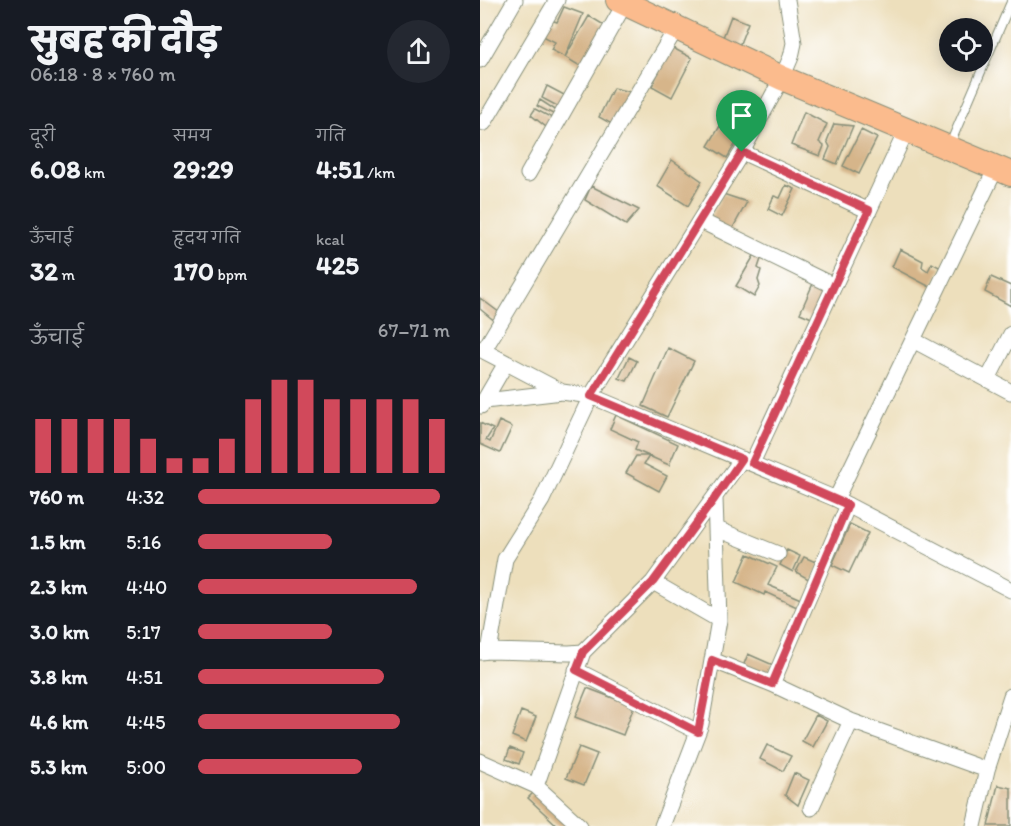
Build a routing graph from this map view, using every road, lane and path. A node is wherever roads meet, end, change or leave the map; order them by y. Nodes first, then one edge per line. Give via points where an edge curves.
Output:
1 (515, 0) edge
2 (557, 0) edge
3 (786, 1) edge
4 (622, 2) edge
5 (1011, 2) edge
6 (677, 27) junction
7 (480, 60) edge
8 (782, 78) junction
9 (484, 123) dead end
10 (907, 129) junction
11 (949, 148) junction
12 (742, 152) junction
13 (1003, 171) edge
14 (528, 174) dead end
15 (869, 210) junction
16 (701, 221) junction
17 (834, 286) junction
18 (1011, 334) edge
19 (913, 340) junction
20 (482, 350) edge
21 (506, 363) junction
22 (988, 380) junction
23 (562, 392) junction
24 (1011, 392) edge
25 (591, 396) junction
26 (482, 405) edge
27 (747, 461) junction
28 (715, 498) junction
29 (842, 502) junction
30 (717, 529) junction
31 (778, 554) dead end
32 (653, 582) junction
33 (1011, 590) edge
34 (719, 620) junction
35 (484, 651) edge
36 (583, 652) junction
37 (712, 660) junction
38 (576, 670) junction
39 (772, 684) junction
40 (1011, 696) edge
41 (850, 721) junction
42 (698, 732) junction
43 (480, 761) edge
44 (987, 770) junction
45 (536, 786) junction
46 (811, 808) dead end
47 (580, 826) edge
48 (662, 826) edge
49 (974, 826) edge

1 - 7 street
2 - 9 street
3 - 8 street via 794,43
4 - 6 main road
4 - 14 street
5 - 11 lane
6 - 8 main road
6 - 20 street
8 - 10 main road
8 - 12 street
10 - 11 main road
10 - 15 street
11 - 13 main road
12 - 15 street
12 - 16 street
13 - 19 street
15 - 17 street
16 - 17 street
16 - 25 street
17 - 27 street
18 - 22 street
19 - 22 street
19 - 29 street
20 - 21 street
21 - 23 street
21 - 26 street
22 - 24 street
23 - 25 street
23 - 26 street
25 - 27 street
25 - 35 street via 542,500 505,560
27 - 28 street
27 - 29 street
28 - 30 street
28 - 32 street
29 - 33 street
29 - 39 street
30 - 31 street
30 - 34 street
32 - 34 street
32 - 36 street
34 - 37 street
35 - 36 street
36 - 38 street
37 - 39 street
37 - 42 street
38 - 42 street
38 - 45 street
39 - 41 street
40 - 44 street
41 - 44 street
41 - 46 street
42 - 48 street
43 - 45 street
44 - 49 street
45 - 47 street

